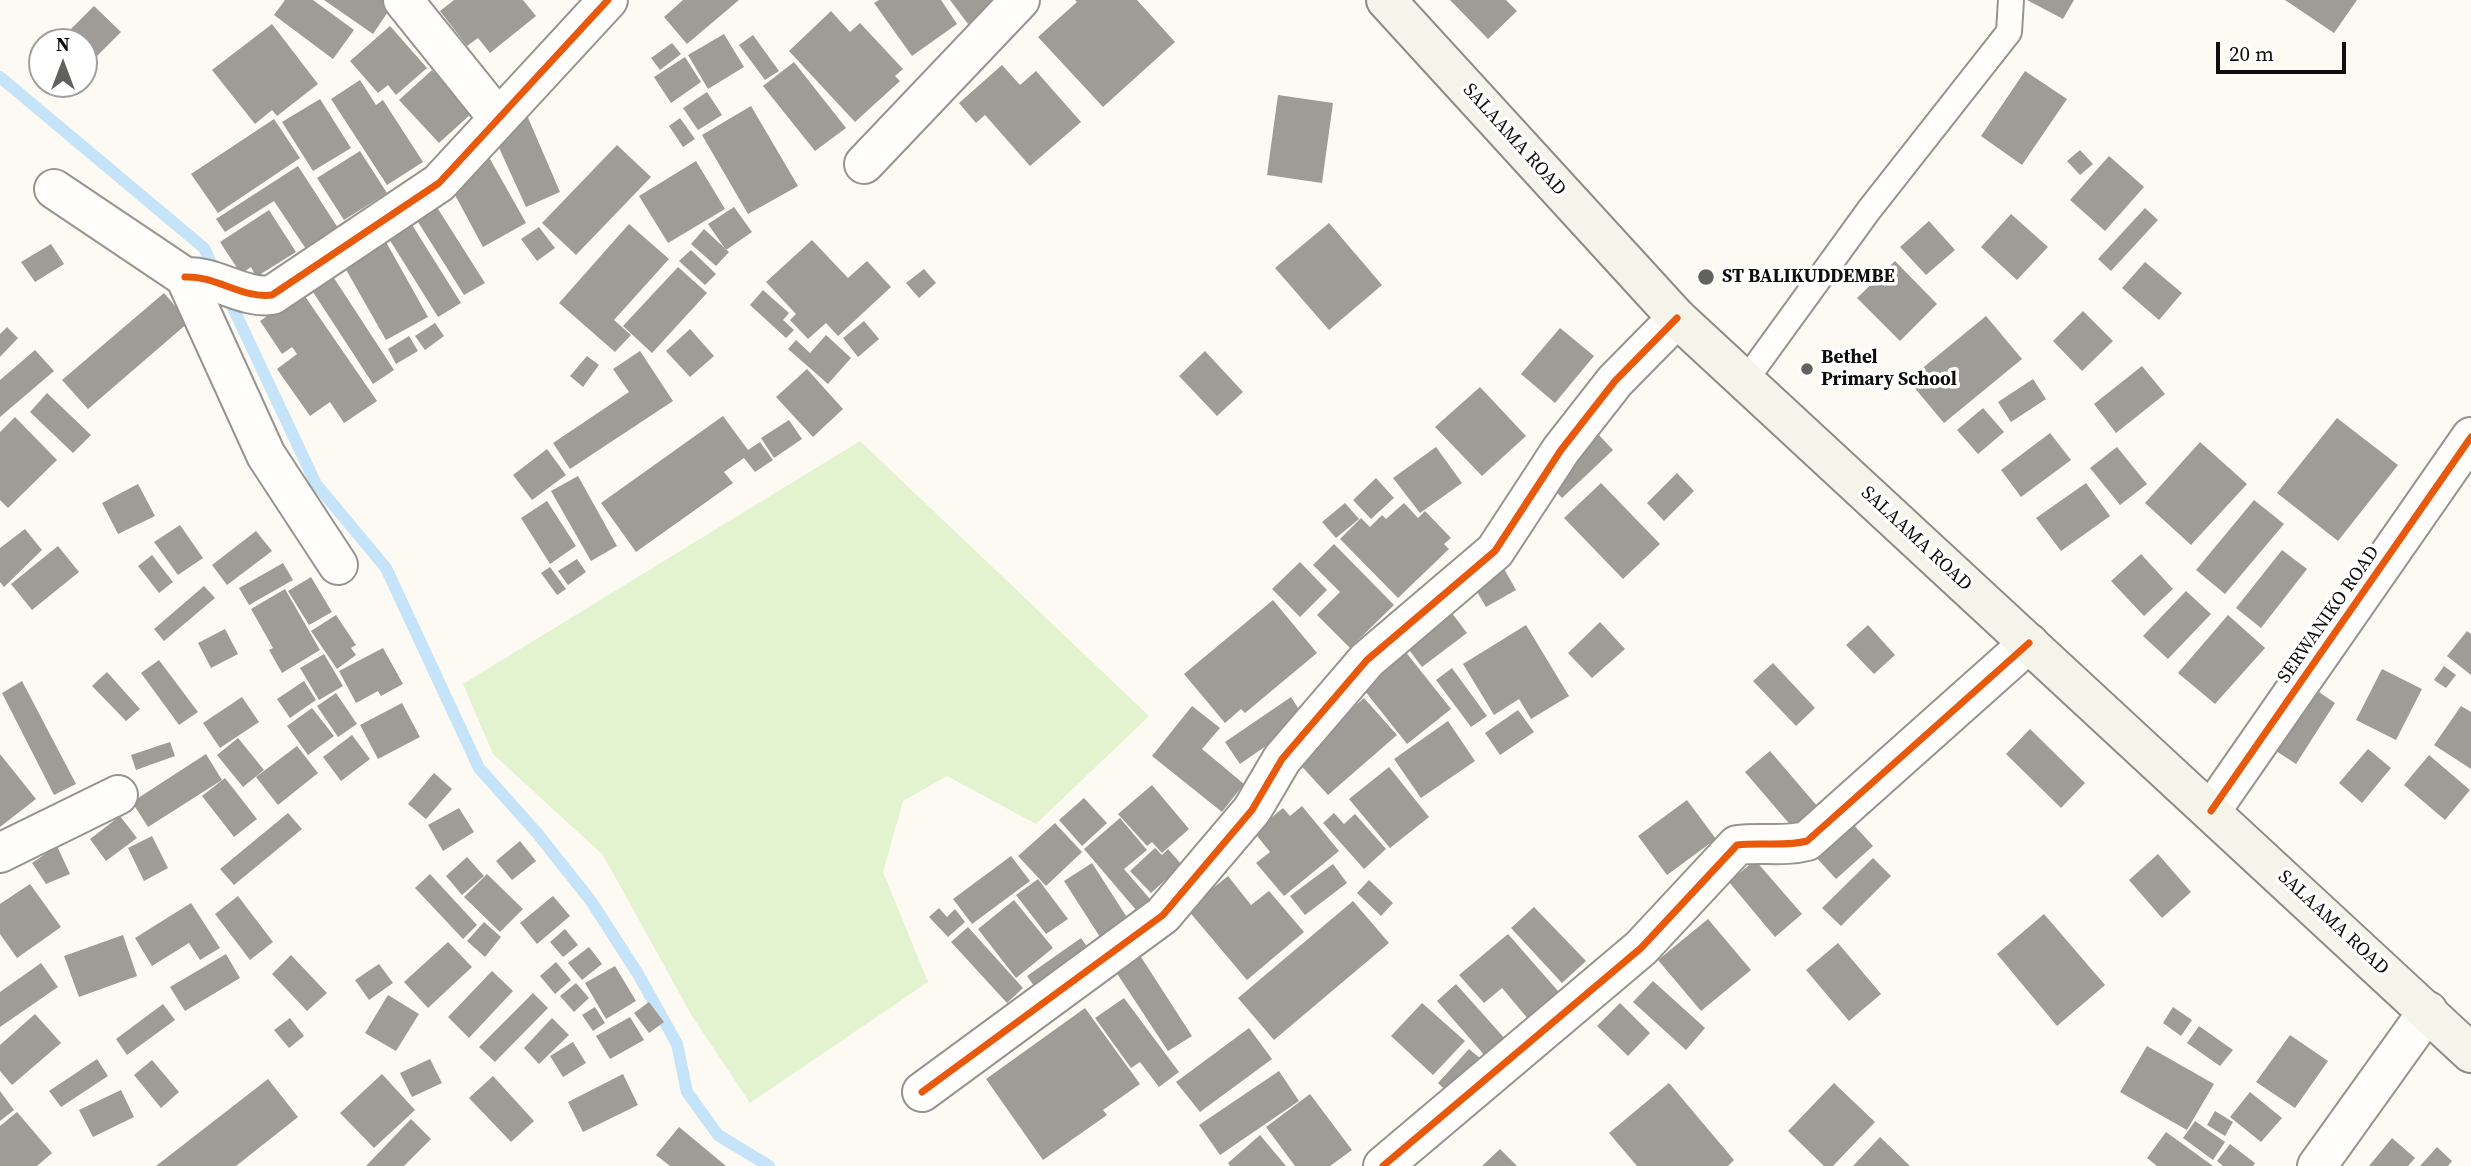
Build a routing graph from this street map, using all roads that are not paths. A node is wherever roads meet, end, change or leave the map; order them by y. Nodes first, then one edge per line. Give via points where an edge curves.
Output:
1 (403, 0) edge
2 (608, 0) edge
3 (1020, 0) edge
4 (1386, 0) edge
5 (2011, 0) edge
6 (498, 118) junction
7 (864, 164) dead end
8 (54, 189) dead end
9 (191, 276) junction
10 (1677, 318) junction
11 (1745, 381) junction
12 (2471, 437) edge
13 (338, 565) dead end
14 (2029, 643) junction
15 (118, 795) dead end
16 (2211, 811) junction
17 (0, 853) edge
18 (2428, 1011) junction
19 (2471, 1053) edge
20 (922, 1092) dead end
21 (1382, 1166) edge
22 (2317, 1166) edge

1 - 6 street
2 - 6 street
3 - 7 street
4 - 10 main road, SALAAMA ROAD
5 - 11 lane via 2009,32 1869,210
6 - 9 street via 439,183 272,295 258,297
8 - 9 street
9 - 13 street via 266,455
10 - 11 main road, SALAAMA ROAD
10 - 20 street via 1607,391 1561,450 1495,551 1367,660 1282,759 1252,810 1163,915
11 - 14 main road, SALAAMA ROAD
12 - 16 street, SERWANIKO ROAD
14 - 16 main road, SALAAMA ROAD
14 - 21 street via 1807,841 1788,846 1763,842 1737,845 1640,948
15 - 17 street
16 - 18 main road, SALAAMA ROAD
18 - 19 main road, SALAAMA ROAD
18 - 22 street

